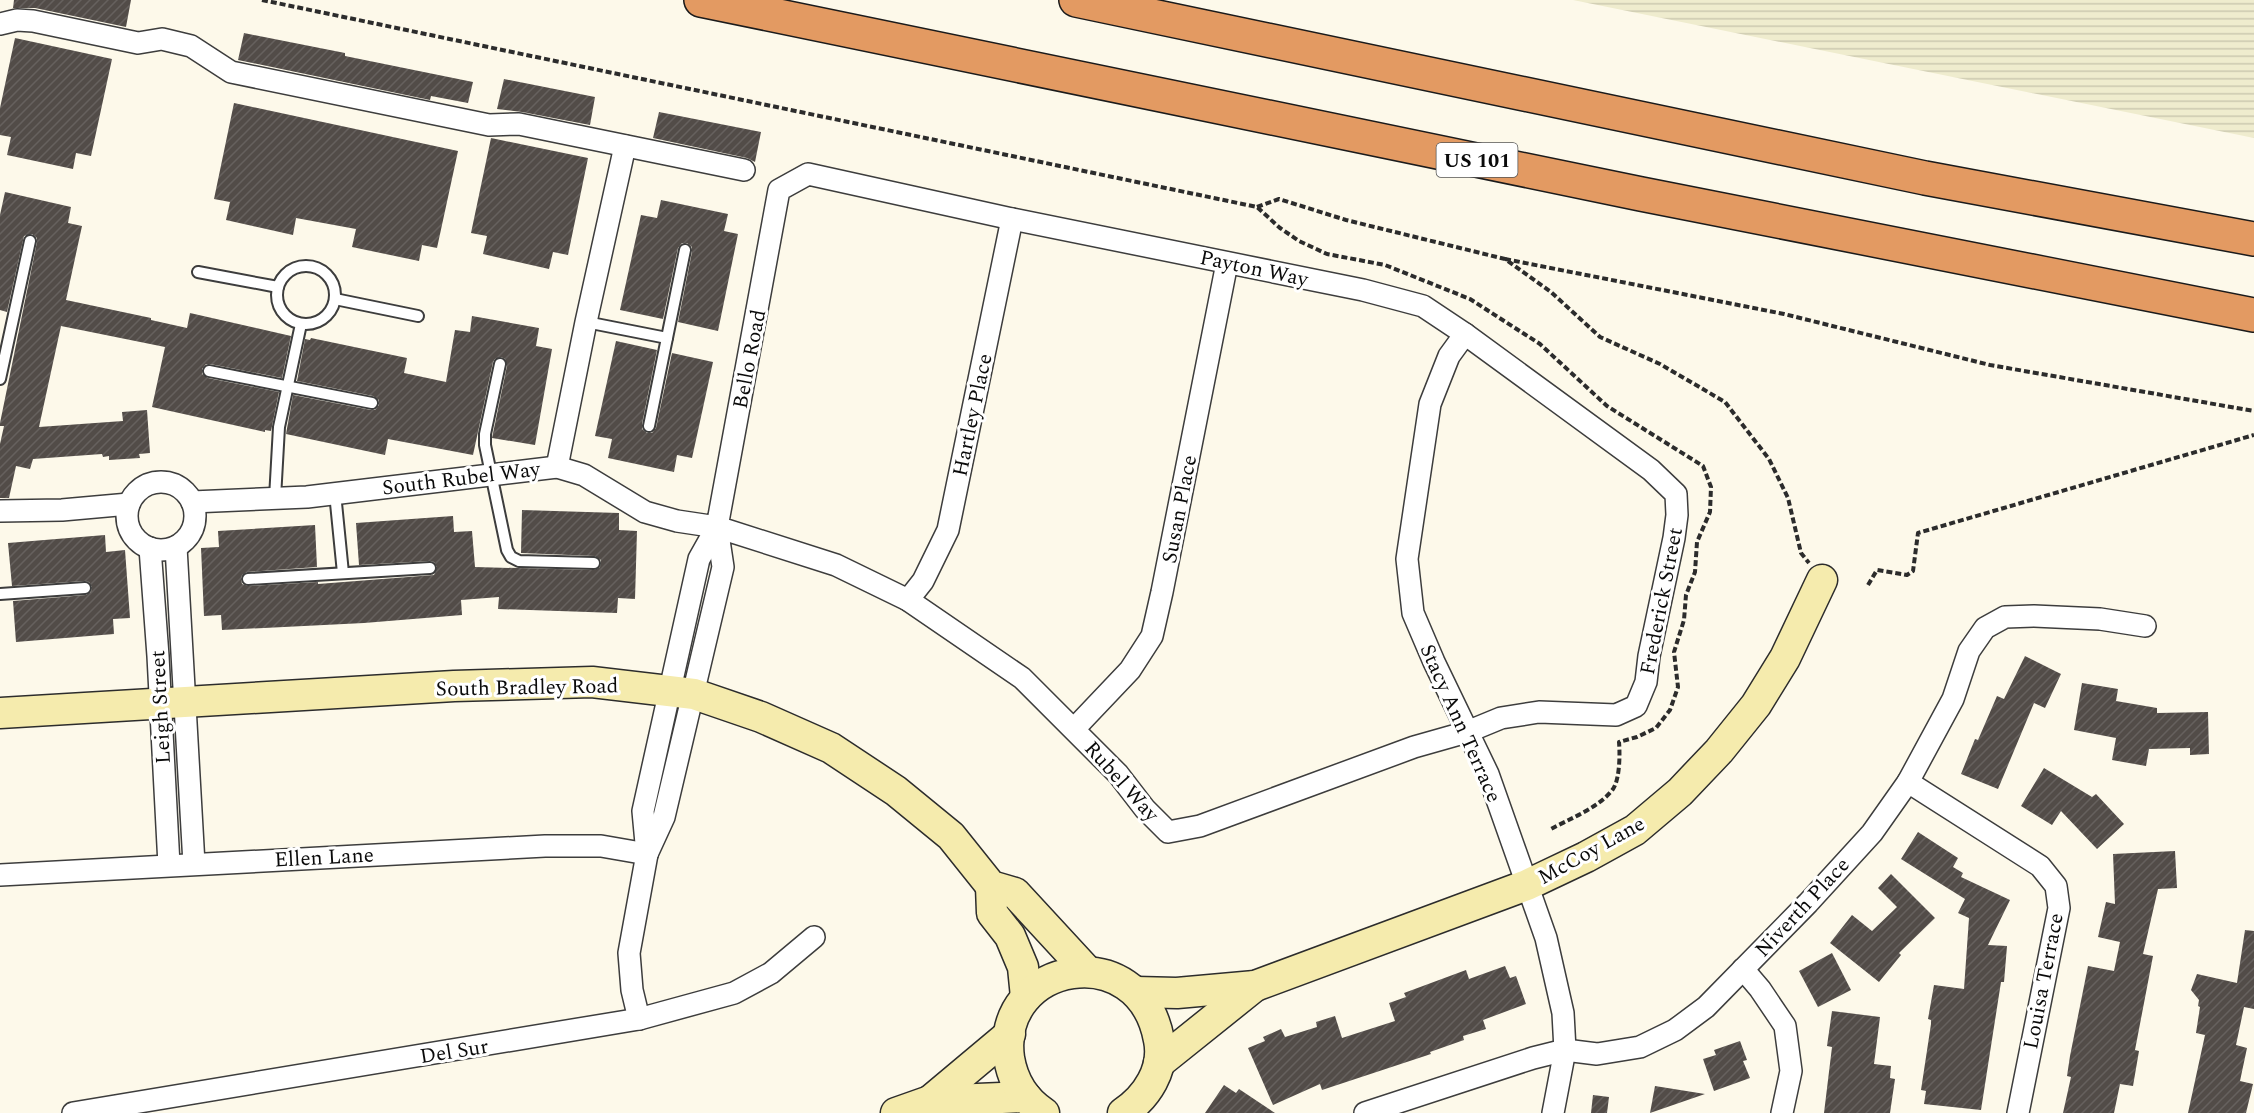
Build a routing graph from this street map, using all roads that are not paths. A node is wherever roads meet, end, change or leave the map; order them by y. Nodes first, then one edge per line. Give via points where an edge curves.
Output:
1 (701, 0) edge
2 (1076, 0) edge
3 (0, 24) edge
4 (625, 146) junction
5 (744, 171) dead end
6 (779, 190) joint
7 (1012, 219) junction
8 (2254, 239) edge
9 (30, 241) dead end
10 (685, 250) dead end
11 (1227, 263) junction
12 (198, 272) dead end
13 (278, 287) junction
14 (335, 299) junction
15 (2254, 315) edge
16 (418, 316) dead end
17 (586, 322) junction
18 (301, 324) junction
19 (1465, 334) junction
20 (667, 338) junction
21 (4, 340) edge
22 (500, 364) dead end
23 (209, 371) dead end
24 (0, 379) edge
25 (288, 387) junction
26 (372, 403) dead end
27 (648, 426) dead end
28 (557, 467) junction
29 (492, 474) junction
30 (335, 493) junction
31 (1676, 494) joint
32 (275, 498) junction
33 (192, 501) junction
34 (129, 504) junction
35 (0, 512) edge
36 (717, 527) junction
37 (176, 547) junction
38 (150, 548) junction
39 (594, 563) dead end
40 (430, 567) dead end
41 (343, 573) junction
42 (248, 579) dead end
43 (1822, 580) road end
44 (85, 588) dead end
45 (0, 594) edge
46 (908, 600) junction
47 (2145, 626) dead end
48 (682, 692) junction
49 (172, 703) junction
50 (1636, 706) joint
51 (0, 713) edge
52 (1074, 729) junction
53 (1467, 732) junction
54 (1908, 782) junction
55 (646, 854) junction
56 (194, 864) junction
57 (169, 865) junction
58 (0, 875) edge
59 (1527, 885) junction
60 (991, 886) junction
61 (814, 937) dead end
62 (1743, 969) junction
63 (1088, 971) junction
64 (1254, 986) junction
65 (1136, 992) junction
66 (1026, 997) junction
67 (639, 1019) junction
68 (1010, 1035) junction
69 (1565, 1050) junction
70 (1159, 1063) junction
71 (930, 1101) junction
72 (1035, 1105) edge
73 (1129, 1111) edge
74 (73, 1113) edge
75 (896, 1113) edge
76 (1365, 1113) edge
77 (1553, 1113) edge
78 (1782, 1113) edge
79 (2018, 1113) edge

1 - 15 highway, US 101 via 1652,196
2 - 8 highway via 1925,178
3 - 4 street via 33,21 138,43 162,39 191,46 231,72 489,125 519,124
4 - 5 street
4 - 17 street
6 - 7 street, Payton Way via 808,174
6 - 36 street, Bello Road
7 - 11 street, Payton Way
7 - 46 street, Hartley Place via 948,530 924,581
9 - 21 lane
10 - 20 lane
11 - 19 street, Payton Way via 1423,306
11 - 52 street, Susan Place via 1152,636 1130,670
12 - 13 lane
13 - 14 lane via 289,270 311,265 330,277
13 - 18 lane via 277,301 282,312
14 - 16 lane
14 - 18 lane via 323,319
17 - 20 lane
17 - 28 street
18 - 25 lane
19 - 31 street, Payton Way via 1651,470
19 - 53 street, Stacy Ann Terrace via 1449,356 1430,404 1407,559 1413,613
20 - 27 lane
21 - 24 lane
22 - 29 lane via 485,445
23 - 25 lane
25 - 26 lane
25 - 32 lane via 279,427
28 - 29 street, South Rubel Way
28 - 36 street, South Rubel Way via 584,475 645,512
29 - 30 street, South Rubel Way
29 - 39 lane via 511,557 519,561
30 - 32 street, South Rubel Way
30 - 41 lane
31 - 50 street, Frederick Street via 1674,538 1646,682
32 - 33 street, South Rubel Way
33 - 34 street via 173,484 160,482 147,485
33 - 37 street via 193,528
34 - 35 street
34 - 38 street via 130,531
36 - 46 street, Rubel Way via 836,565
36 - 48 street, Bello Road via 723,567
37 - 38 street
37 - 49 street, Leigh Street
38 - 49 street, Leigh Street
40 - 41 lane
41 - 42 lane
43 - 59 street, McCoy Lane via 1785,658 1755,705 1680,792 1635,830
44 - 45 lane
46 - 52 street, Rubel Way via 1022,678
47 - 54 street, Niverth Place via 2034,616 2005,617 1985,628 1969,651 1953,699
48 - 49 street, South Bradley Road via 592,682
48 - 55 street, Bello Road via 664,817
48 - 60 street, South Bradley Road via 761,717 831,747 896,791 951,836
49 - 51 street, South Bradley Road
49 - 56 street, Leigh Street
49 - 57 street, Leigh Street
50 - 53 street, Rubel Way via 1616,715 1539,712 1501,718
52 - 53 street, Rubel Way via 1168,832 1200,826 1414,747
53 - 59 street, Stacy Ann Terrace via 1488,774
54 - 62 street, Niverth Place via 1872,833
54 - 79 street, Louisa Terrace via 2040,866 2056,886 2059,908
55 - 56 street, Ellen Lane via 601,846 545,846
55 - 67 street, Bello Road via 629,953
56 - 57 street, Ellen Lane
57 - 58 street, Ellen Lane
59 - 64 street, McCoy Lane
59 - 69 street, Stacy Ann Terrace via 1546,938 1563,1013
60 - 63 street via 1015,893
60 - 66 street via 992,913 1010,936 1023,967
61 - 67 street, Del Sur via 771,973 734,993
62 - 69 street, Niverth Place via 1706,1007 1640,1047 1597,1054
62 - 78 street via 1785,1026 1791,1071
63 - 65 street via 1122,981
63 - 66 street via 1054,977
64 - 65 street, McCoy Lane via 1177,993
64 - 70 street, McCoy Lane
65 - 70 street via 1156,1024
66 - 68 street via 1012,1020
67 - 74 street, Del Sur
68 - 71 street
68 - 72 street via 1011,1072
69 - 76 street, Niverth Place
69 - 77 street, Stacy Ann Terrace
70 - 73 street via 1144,1095
71 - 72 street
71 - 75 street

